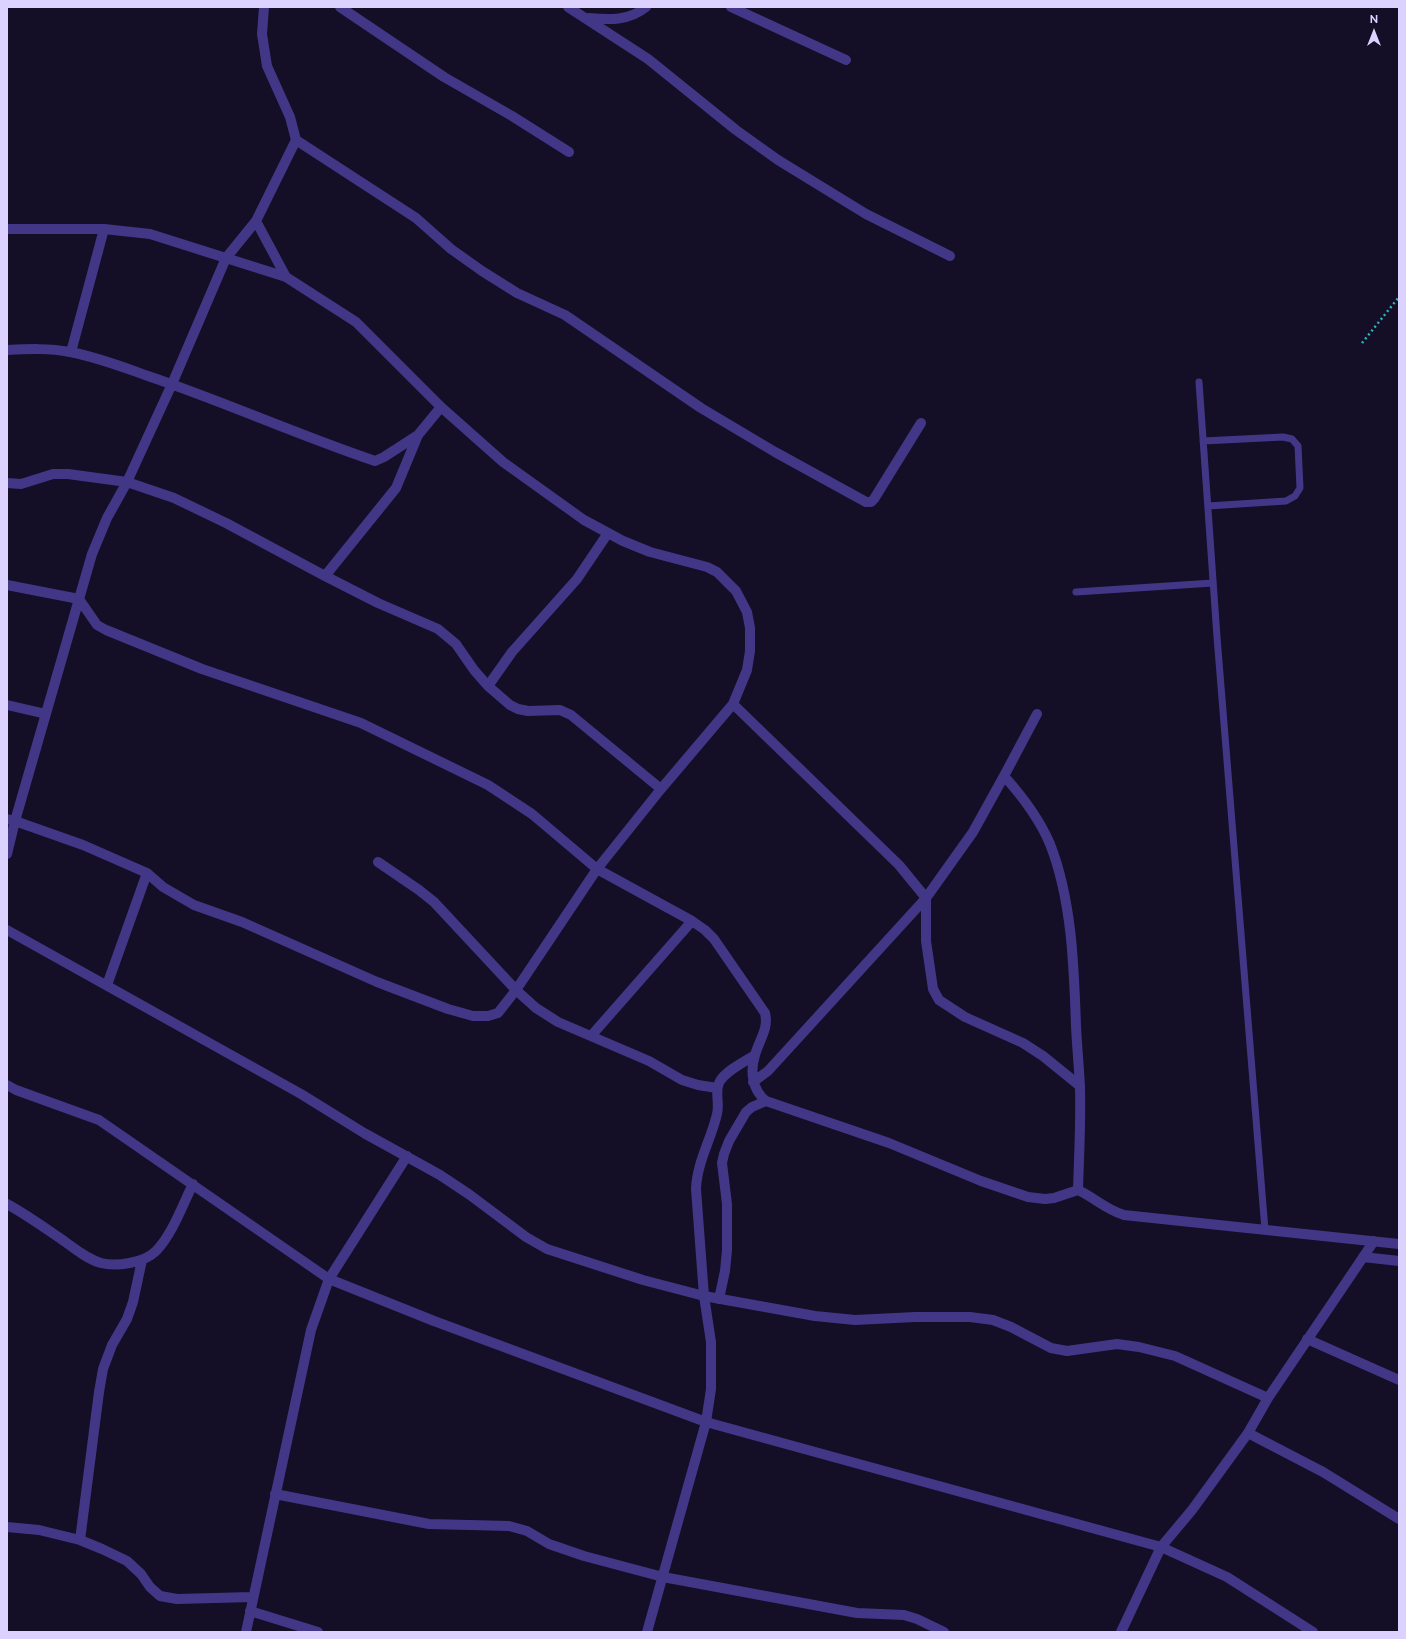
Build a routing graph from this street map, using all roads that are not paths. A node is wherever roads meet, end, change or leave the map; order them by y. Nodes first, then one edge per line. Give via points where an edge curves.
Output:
1 (264, 7) edge
2 (340, 7) edge
3 (568, 7) edge
4 (646, 7) edge
5 (731, 7) edge
6 (587, 18) junction
7 (846, 60) dead end
8 (296, 140) junction
9 (569, 152) dead end
10 (256, 221) junction
11 (7, 229) edge
12 (104, 229) junction
13 (950, 256) dead end
14 (226, 258) junction
15 (286, 277) junction
16 (7, 350) edge
17 (71, 352) junction
18 (1199, 382) dead end
19 (172, 384) junction
20 (441, 407) junction
21 (921, 423) dead end
22 (418, 435) junction
23 (1203, 441) junction
24 (127, 482) junction
25 (7, 483) edge
26 (1208, 506) junction
27 (608, 533) junction
28 (325, 576) junction
29 (1213, 583) junction
30 (7, 585) edge
31 (1076, 592) dead end
32 (79, 599) junction
33 (488, 686) junction
34 (733, 704) junction
35 (7, 705) edge
36 (46, 714) junction
37 (1036, 714) dead end
38 (1004, 776) junction
39 (661, 789) junction
40 (11, 820) edge
41 (7, 854) edge
42 (378, 862) dead end
43 (597, 869) junction
44 (147, 873) junction
45 (926, 898) junction
46 (692, 921) junction
47 (7, 930) edge
48 (108, 985) junction
49 (516, 990) junction
50 (591, 1036) junction
51 (755, 1055) junction
52 (753, 1082) junction
53 (7, 1085) edge
54 (1080, 1086) junction
55 (717, 1088) junction
56 (766, 1101) junction
57 (407, 1156) junction
58 (193, 1184) junction
59 (1078, 1190) junction
60 (7, 1204) edge
61 (1264, 1230) junction
62 (1374, 1241) junction
63 (1399, 1244) edge
64 (1363, 1257) junction
65 (142, 1260) junction
66 (1399, 1261) edge
67 (329, 1279) junction
68 (704, 1296) junction
69 (719, 1298) junction
70 (1307, 1339) junction
71 (1399, 1380) edge
72 (1268, 1398) junction
73 (706, 1422) junction
74 (1248, 1433) junction
75 (275, 1494) junction
76 (1399, 1519) edge
77 (7, 1527) edge
78 (80, 1540) junction
79 (1161, 1547) junction
80 (663, 1577) junction
81 (252, 1597) junction
82 (250, 1611) junction
83 (246, 1632) edge
84 (318, 1632) edge
85 (647, 1632) edge
86 (944, 1632) edge
87 (1121, 1632) edge
88 (1313, 1632) edge

1 - 8 street via 262,34 268,66 290,117
2 - 9 street via 444,77
3 - 6 street
4 - 6 street via 625,18
5 - 7 street
6 - 13 street via 648,59 736,130 778,160 866,214
8 - 10 street
8 - 21 street via 416,218 451,249 482,271 517,293 565,315 702,408 866,502 874,499
10 - 14 street
10 - 15 street
11 - 12 street
12 - 14 street via 150,234
12 - 17 street
14 - 15 street
14 - 19 street
15 - 20 street via 356,322
16 - 17 street via 45,349
17 - 19 street
18 - 23 lane
19 - 22 street via 375,460
19 - 24 street
20 - 22 street
20 - 27 street via 521,476 584,520
22 - 28 street via 396,488
23 - 26 lane
23 - 26 lane via 1283,437 1292,439 1298,446 1300,488 1296,496 1286,501
24 - 25 street via 53,474 21,484
24 - 28 street via 174,498
24 - 32 street via 98,540
26 - 29 lane
27 - 33 street via 577,579 512,652
27 - 34 street via 650,552 707,567 717,572 736,591 747,612 750,650 747,670
28 - 33 street via 438,629 456,644
29 - 31 lane
29 - 61 lane
30 - 32 street
32 - 36 street
32 - 43 street via 97,625 106,630 202,669 361,723 488,784 532,814
33 - 39 street via 518,709 560,710 571,715
34 - 39 street
34 - 45 street via 899,865
35 - 36 street
36 - 40 street
37 - 38 street
38 - 45 street via 965,845
38 - 54 street via 1021,795 1036,818 1059,871 1072,956
39 - 43 street
40 - 41 street
40 - 44 street via 83,845
42 - 49 street via 434,902
43 - 46 street
43 - 49 street
44 - 48 street
44 - 49 street via 163,887 194,905 242,922 377,982 448,1009 473,1016 488,1016 498,1013
45 - 52 street via 772,1066
45 - 54 street via 926,941 933,989 939,1000 965,1017 1023,1043 1044,1056
46 - 50 street
46 - 51 street via 714,939 765,1013 767,1021
47 - 48 street
48 - 57 street
49 - 50 street via 536,1008 558,1022
50 - 55 street via 649,1061 682,1080
51 - 52 street
51 - 55 street via 725,1075
52 - 56 street via 759,1095
53 - 58 street via 99,1120
54 - 59 street
55 - 68 street via 718,1113 697,1174 696,1189
56 - 59 street via 875,1138 981,1181 1028,1196 1054,1198
56 - 69 street via 752,1106 746,1112 728,1141 724,1154 722,1163 727,1204 727,1250
57 - 67 street
57 - 68 street via 470,1195 526,1237 547,1249 636,1278
58 - 65 street via 167,1236 155,1252
58 - 67 street
59 - 61 street via 1110,1210 1124,1215
60 - 65 street via 87,1257 101,1263 123,1264
61 - 62 street
62 - 63 street
62 - 64 street
64 - 66 street
64 - 70 street
65 - 78 street via 127,1319 112,1345 103,1369
67 - 73 street via 505,1348
67 - 75 street via 311,1330
68 - 69 street
68 - 73 street via 711,1342 711,1389
69 - 72 street via 815,1316 855,1320 947,1316 993,1320 1051,1348 1067,1351 1117,1344 1175,1356
70 - 71 street
70 - 72 street
72 - 74 street
73 - 79 street
73 - 80 street
74 - 76 street via 1323,1472
74 - 79 street via 1192,1510
75 - 80 street via 429,1524 509,1526 527,1531 549,1544 584,1556
75 - 81 street
77 - 78 street via 39,1530
78 - 81 street via 127,1561 160,1596 177,1599
79 - 87 street
79 - 88 street via 1227,1577
80 - 85 street
80 - 86 street via 857,1613 904,1615
81 - 82 street
82 - 83 street
82 - 84 street

